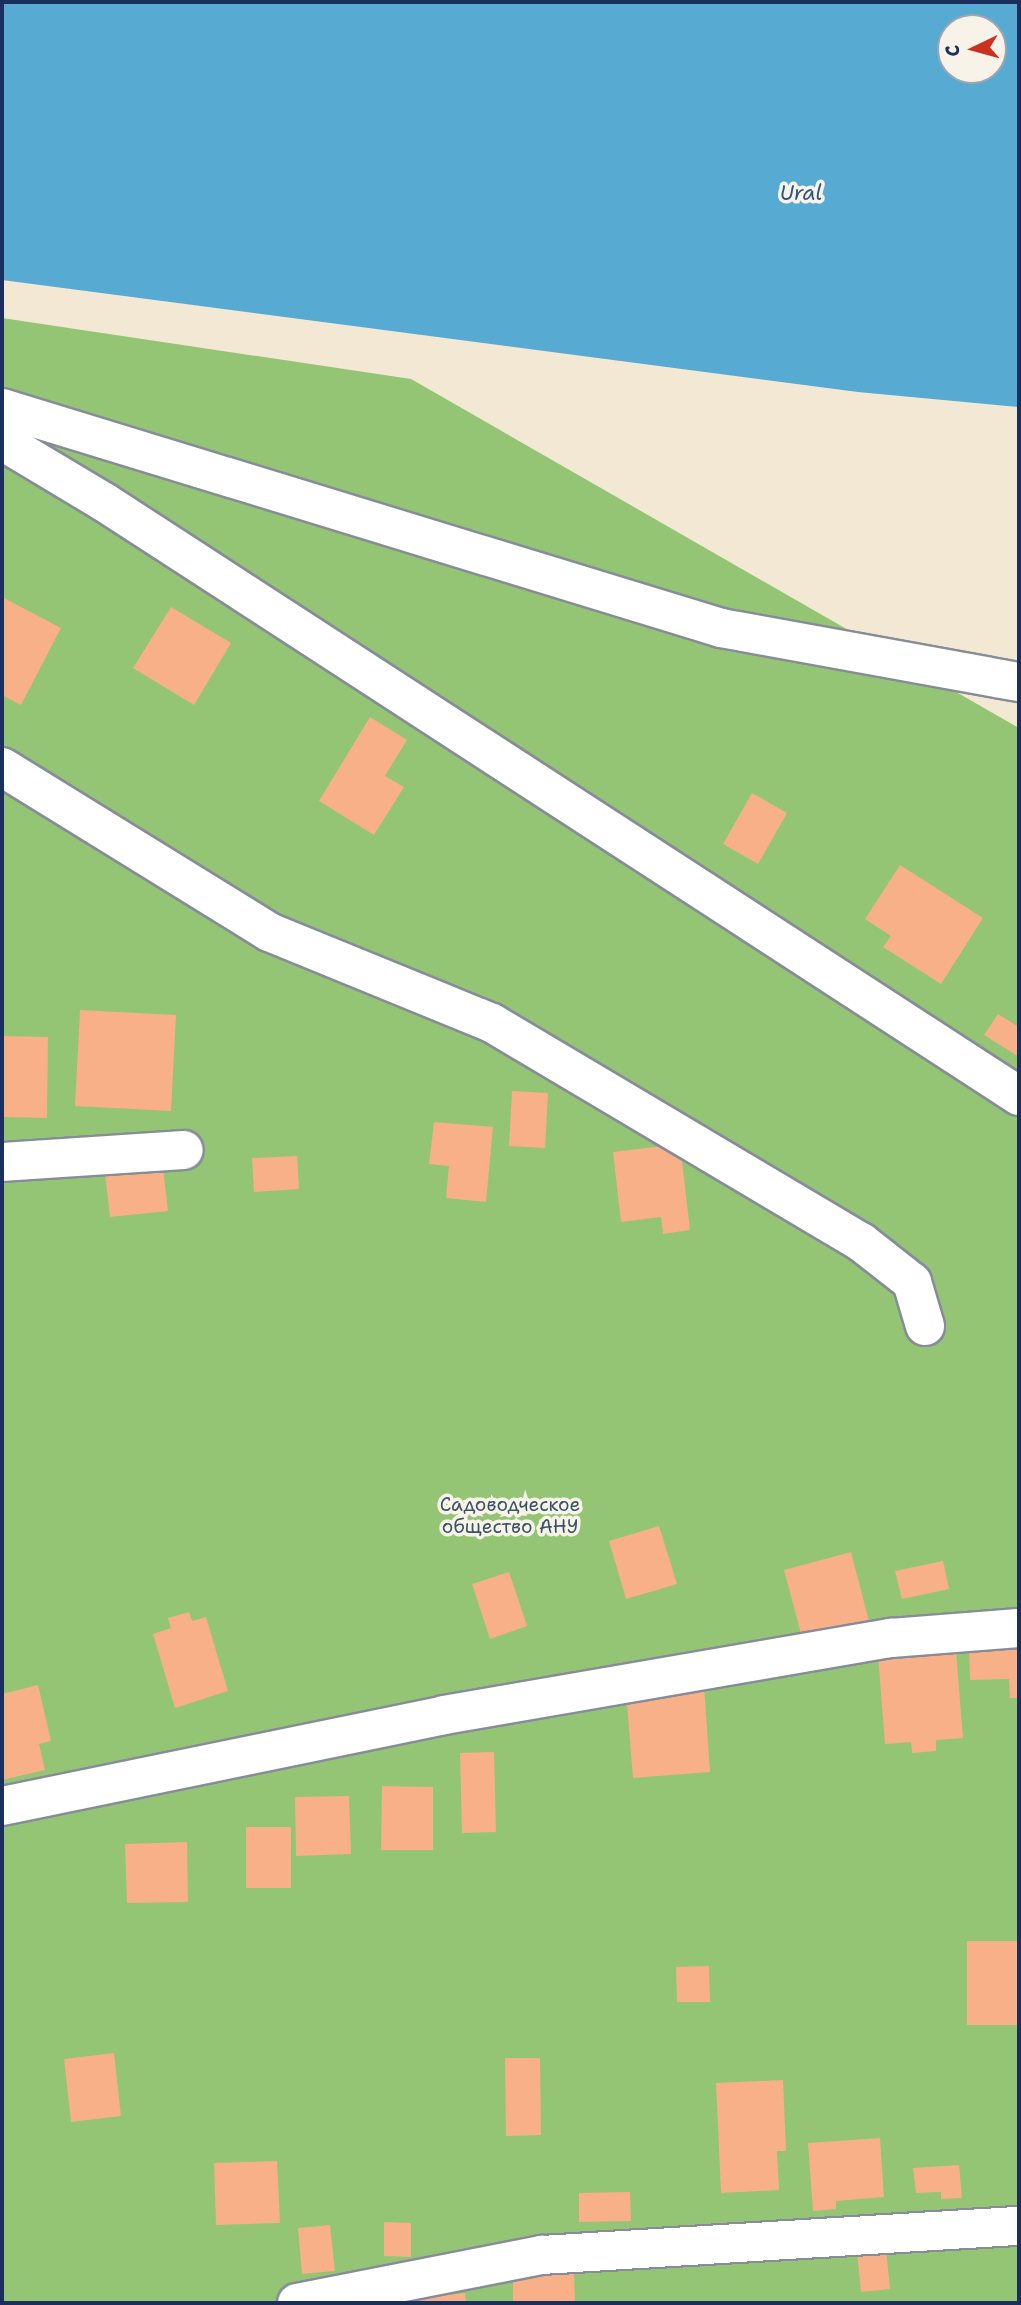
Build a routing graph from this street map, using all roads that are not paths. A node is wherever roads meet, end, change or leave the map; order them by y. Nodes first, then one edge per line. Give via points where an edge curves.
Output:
1 (2, 408) edge
2 (2, 441) edge
3 (1019, 682) edge
4 (2, 767) edge
5 (1019, 1096) edge
6 (184, 1150) dead end
7 (2, 1162) edge
8 (925, 1326) dead end
9 (1019, 1628) edge
10 (2, 1806) edge
11 (1019, 2226) edge
12 (297, 2303) edge

1 - 3 street via 721,628
2 - 5 street via 104,502
4 - 8 street via 269,932 492,1023 861,1242 912,1282
6 - 7 street
9 - 10 street via 891,1638 458,1713
11 - 12 street via 542,2255

